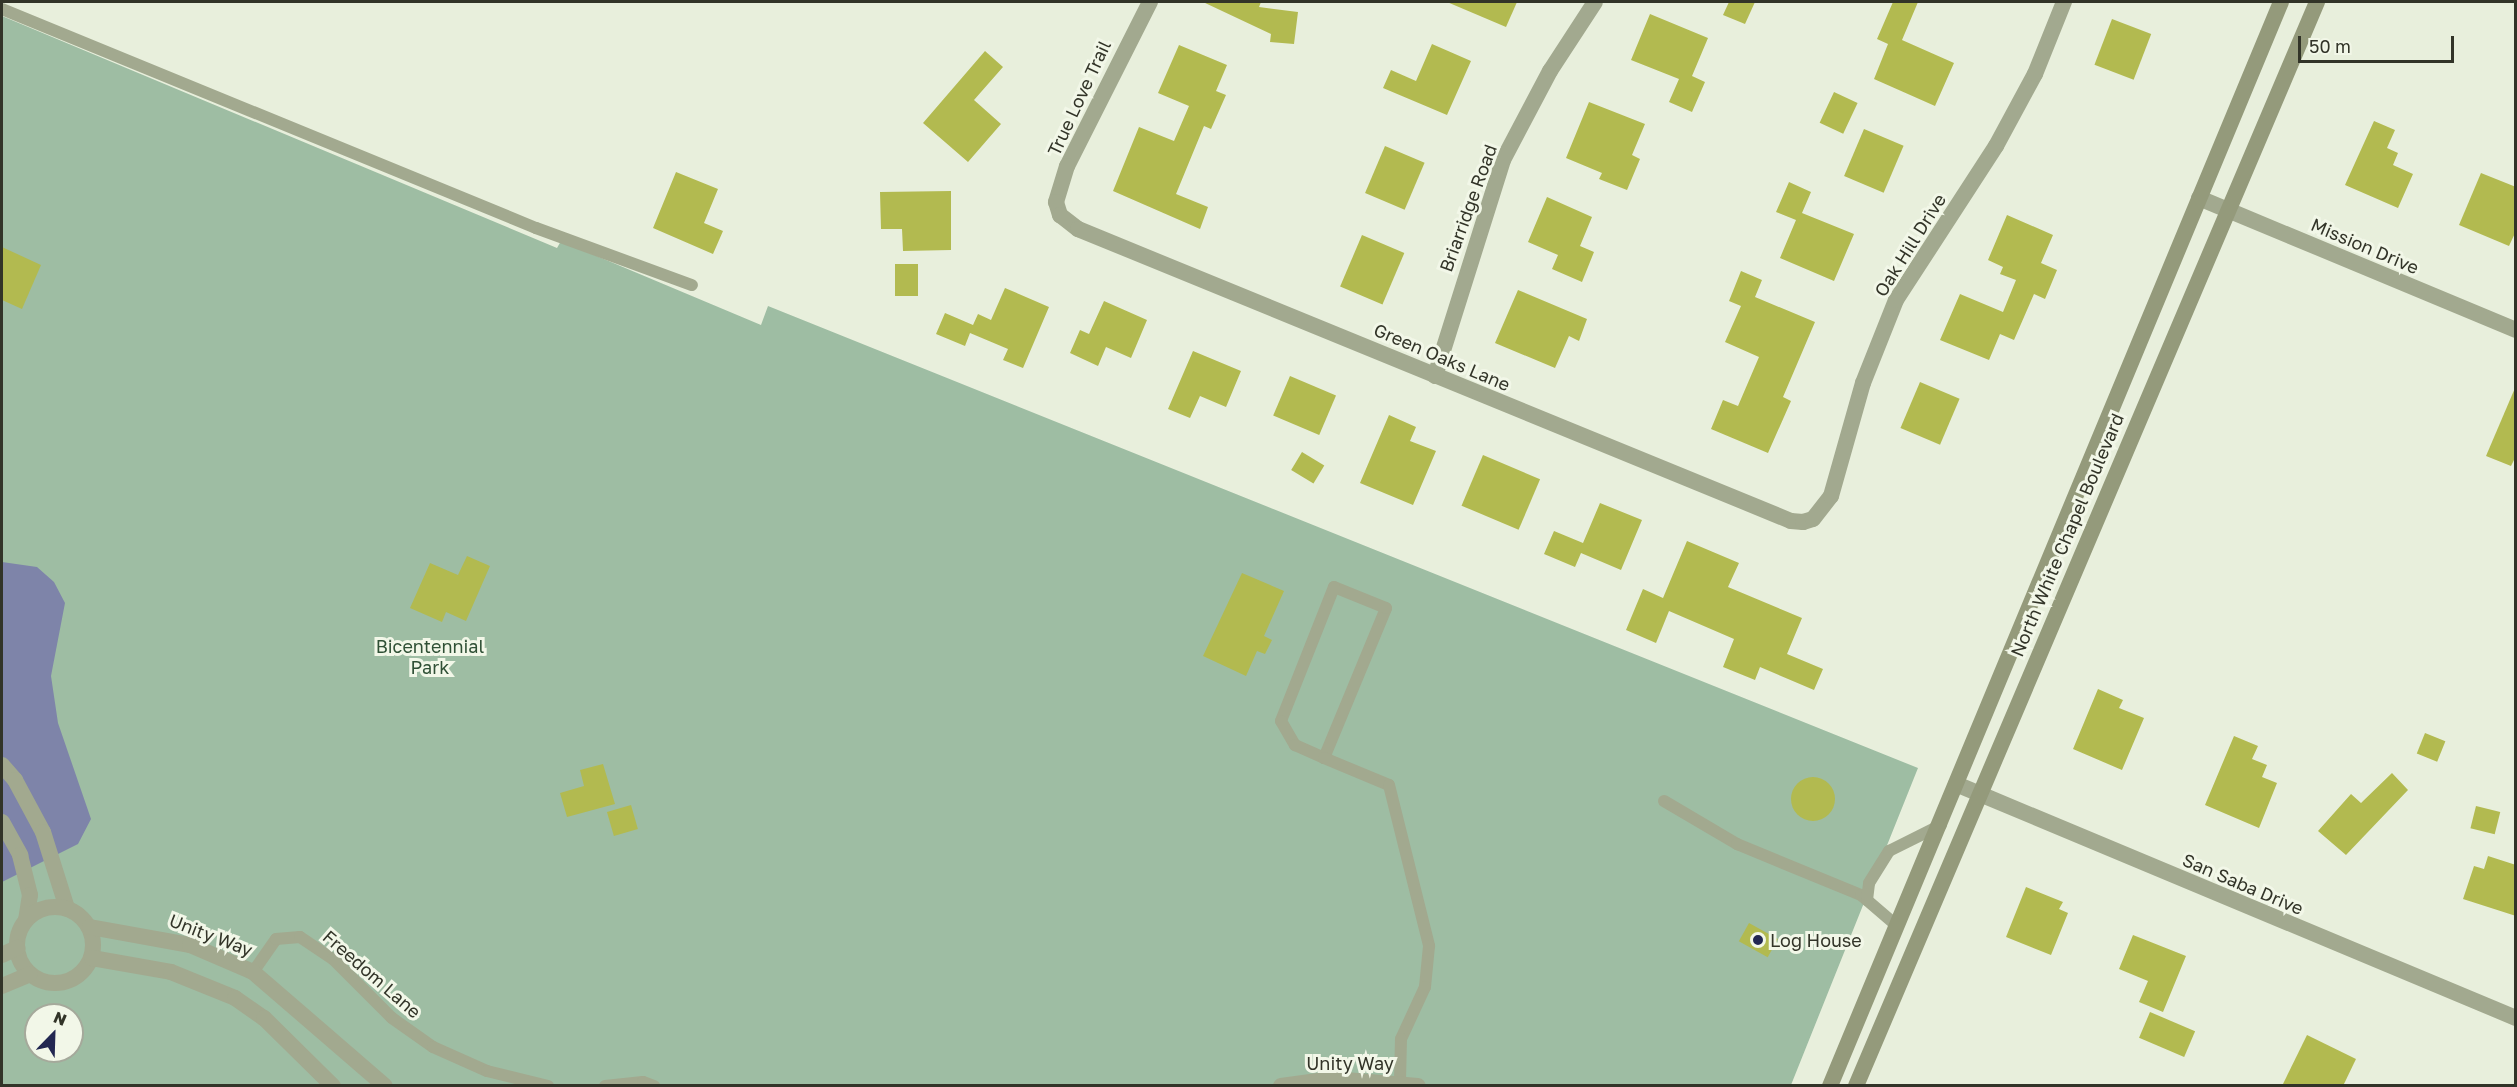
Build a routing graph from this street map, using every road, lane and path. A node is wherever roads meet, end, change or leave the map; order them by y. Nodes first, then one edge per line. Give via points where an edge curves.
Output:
1 (1150, 2) edge
2 (1595, 2) edge
3 (2064, 2) edge
4 (2282, 2) edge
5 (2317, 2) edge
6 (2, 9) edge
7 (2199, 198) junction
8 (2228, 210) junction
9 (1060, 214) joint
10 (692, 285) dead end
11 (2516, 330) edge
12 (1435, 376) junction
13 (1813, 519) joint
14 (1324, 758) junction
15 (2, 765) edge
16 (1956, 784) junction
17 (1977, 793) junction
18 (1664, 801) dead end
19 (2, 822) edge
20 (1941, 825) junction
21 (1867, 900) junction
22 (67, 908) junction
23 (26, 920) junction
24 (1897, 926) junction
25 (90, 927) junction
26 (9, 951) edge
27 (92, 958) junction
28 (253, 972) junction
29 (30, 974) junction
30 (2, 986) edge
31 (2516, 1018) edge
32 (1400, 1083) edge
33 (333, 1086) edge
34 (384, 1086) edge
35 (548, 1086) edge
36 (605, 1086) edge
37 (654, 1086) edge
38 (1281, 1086) edge
39 (1418, 1086) edge
40 (1830, 1086) edge
41 (1856, 1086) edge

1 - 9 street, True Love Trail via 1067,166 1056,202
2 - 12 street, Briarridge Road via 1550,71 1503,160
3 - 13 street, Oak Hill Drive via 2035,74 1996,146 1896,300 1863,383 1831,496
4 - 7 main road, North White Chapel Boulevard
5 - 8 main road, North White Chapel Boulevard
6 - 10 lane via 525,224
7 - 8 street, Mission Drive
7 - 16 main road, North White Chapel Boulevard
8 - 11 street, Mission Drive
8 - 17 main road, North White Chapel Boulevard
9 - 12 street, Green Oaks Lane via 1078,229
12 - 13 street, Green Oaks Lane via 1791,522
14 - 14 lane via 1295,745 1281,721 1334,587 1386,609
14 - 32 lane via 1389,785 1423,918 1430,968 1425,987 1405,1025
15 - 22 street via 15,780 43,832
16 - 17 street, San Saba Drive
16 - 20 main road, North White Chapel Boulevard
17 - 31 street, San Saba Drive
17 - 41 main road, North White Chapel Boulevard
18 - 21 lane via 1737,844
19 - 23 street via 20,855 30,895
20 - 21 lane via 1889,851 1869,883
20 - 24 main road, North White Chapel Boulevard
21 - 24 lane
22 - 23 street via 52,906
22 - 25 street
23 - 26 street
24 - 40 main road, North White Chapel Boulevard
25 - 27 street
25 - 28 street, Unity Way via 190,945
26 - 29 street
27 - 29 street via 73,979 58,983
27 - 33 street via 171,972 235,998 264,1018
28 - 34 street, Unity Way
28 - 35 lane, Freedom Lane via 276,939 300,938 333,959 392,1018 433,1047 487,1071
29 - 30 street
32 - 38 street, Unity Way via 1333,1079
32 - 39 street, Unity Way
36 - 37 lane via 643,1082

